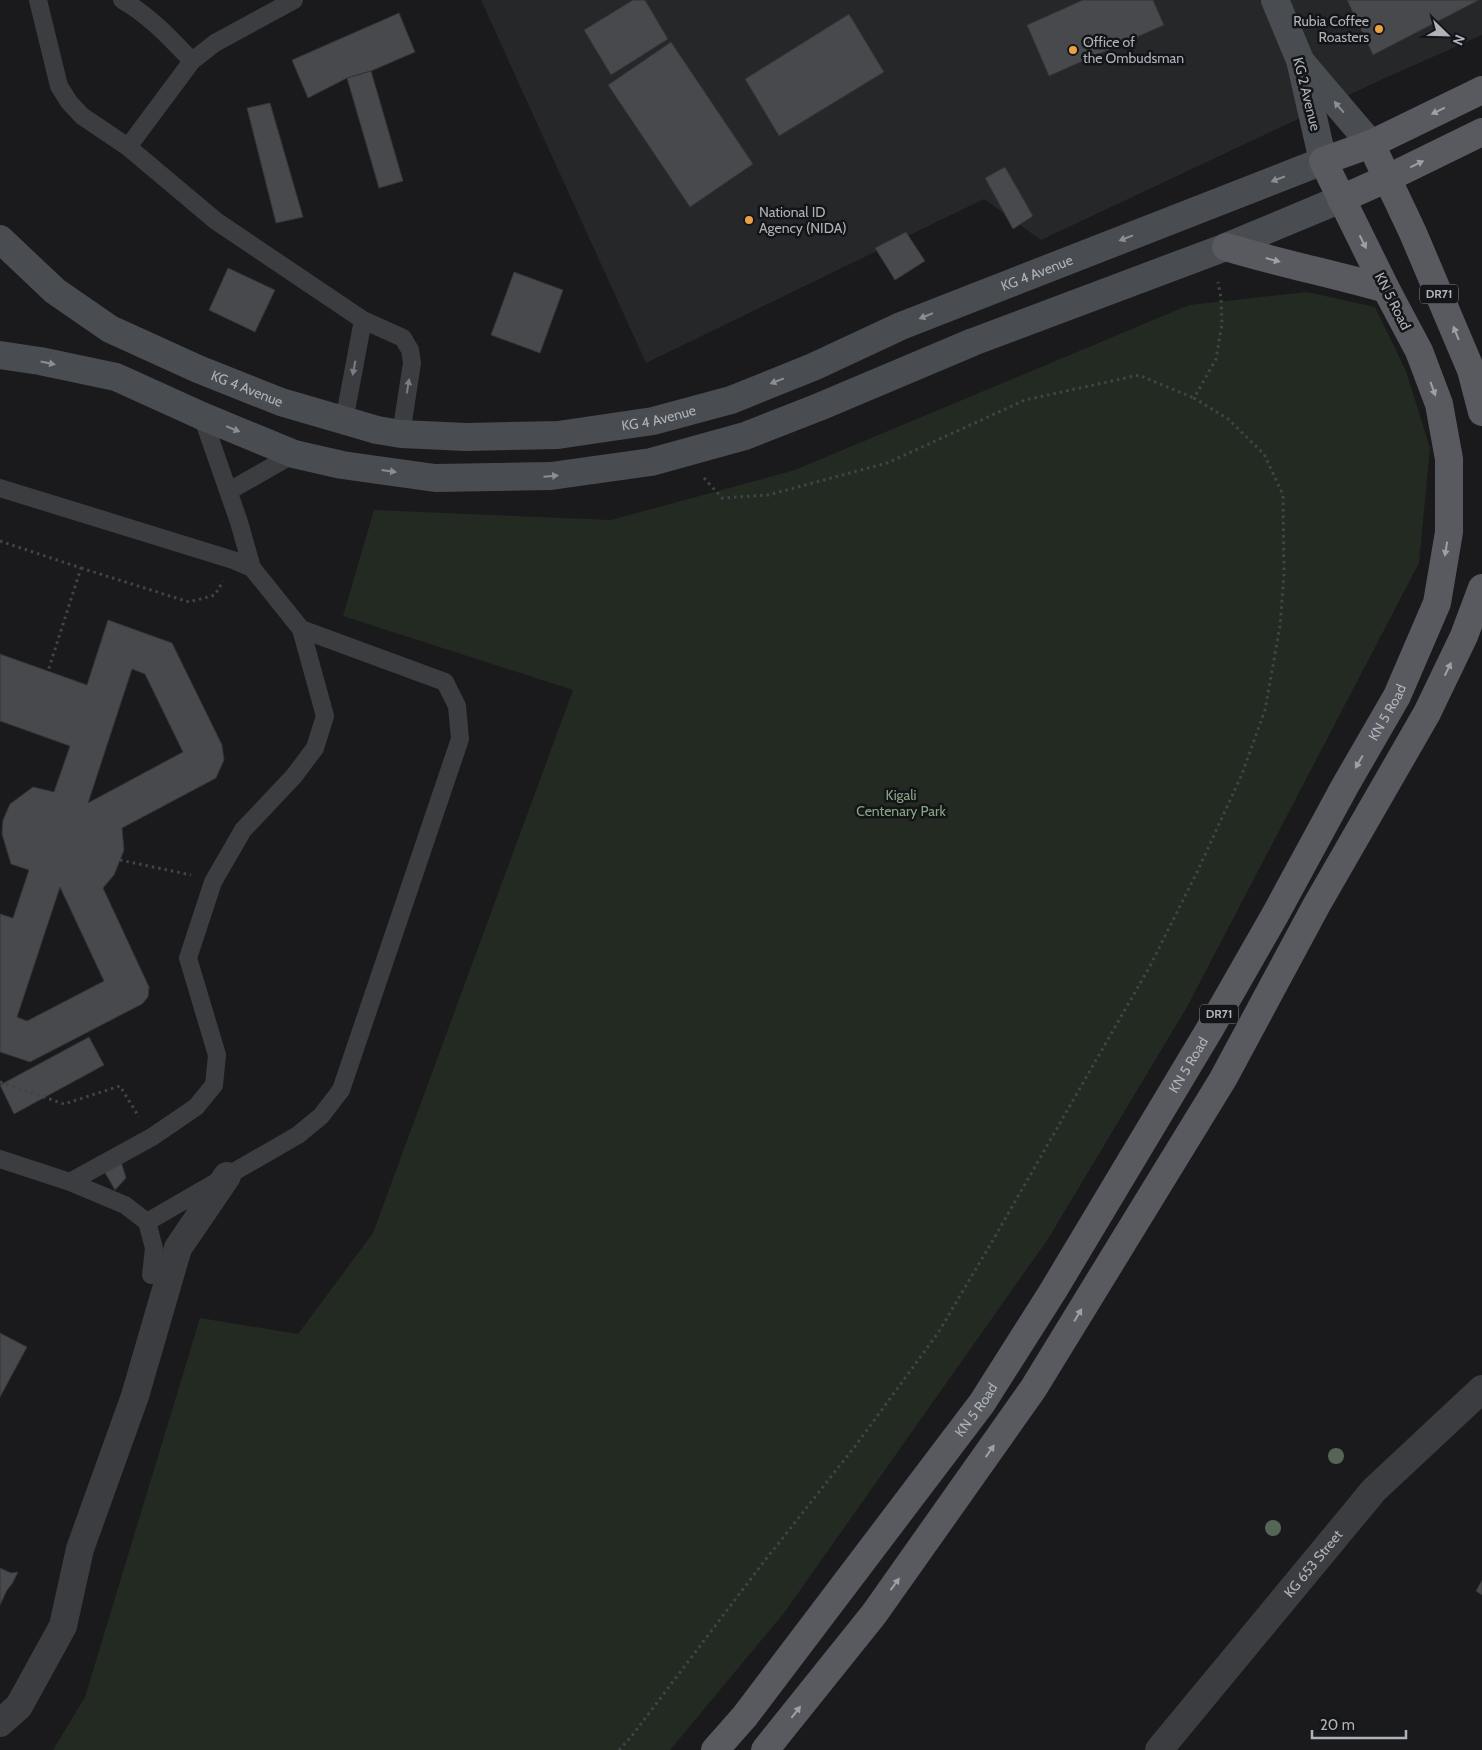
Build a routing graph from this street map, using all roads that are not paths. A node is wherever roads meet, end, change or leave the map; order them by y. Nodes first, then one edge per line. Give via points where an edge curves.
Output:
1 (38, 0) edge
2 (122, 0) edge
3 (294, 0) edge
4 (1275, 0) edge
5 (1300, 60) junction
6 (192, 61) junction
7 (1482, 90) edge
8 (1482, 132) edge
9 (1371, 144) junction
10 (128, 147) junction
11 (1323, 161) junction
12 (1388, 178) junction
13 (1342, 199) junction
14 (0, 239) edge
15 (1219, 249) junction
16 (1386, 289) junction
17 (954, 305) junction
18 (363, 320) junction
19 (973, 342) junction
20 (0, 355) edge
21 (1482, 412) edge
22 (202, 416) junction
23 (344, 421) junction
24 (400, 434) junction
25 (294, 454) junction
26 (0, 488) edge
27 (228, 491) junction
28 (252, 568) junction
29 (1482, 588) edge
30 (1482, 613) edge
31 (301, 629) junction
32 (1464, 636) junction
33 (0, 1158) edge
34 (227, 1176) junction
35 (70, 1182) junction
36 (147, 1222) junction
37 (151, 1275) dead end
38 (1482, 1389) edge
39 (0, 1723) edge
40 (715, 1750) edge
41 (765, 1750) edge
42 (1159, 1750) edge

1 - 10 lane via 59,86 82,116
2 - 6 lane via 161,28
3 - 6 lane via 216,43
4 - 5 main road, KG 2 Avenue
9 -> 5 main road
5 - 11 main road, KG 2 Avenue
6 - 10 lane
7 -> 9 main road
12 -> 8 main road
9 - 11 main road
9 - 12 main road, DR71
10 - 18 lane via 216,221
11 - 13 main road, KN 5 Road / DR71
11 -> 17 main road, KG 4 Avenue
12 - 13 main road
21 -> 12 main road, DR71 via 1471,370
13 - 15 main road
13 -> 16 main road, KN 5 Road / DR71
14 - 23 main road, KG 4 Avenue via 55,291 110,329 198,369
15 -> 16 main road
15 - 19 main road
16 -> 40 main road, KN 5 Road / DR71 via 1419,351 1439,404 1449,459 1449,532 1437,603 1397,696 1212,1027 982,1403 745,1716
17 - 19 main road
17 -> 24 main road, KG 4 Avenue via 813,368 731,400 654,421 558,435 466,437
18 -> 23 lane
24 -> 18 lane via 412,363 410,350 403,338
25 -> 19 main road via 342,465 435,478 551,476 651,462 745,436
20 -> 22 main road via 116,377
22 -> 25 main road
22 - 27 lane
23 - 24 main road, KG 4 Avenue
25 - 27 lane
26 - 28 lane
27 - 28 lane
28 - 31 lane
29 - 32 main road, DR71
30 - 32 main road
31 - 34 lane via 445,682 457,706 460,740 340,1090 322,1116 298,1135
31 - 35 lane via 325,716 316,748 243,830 213,882 188,958 218,1055 214,1085 196,1107 152,1137
41 -> 32 main road, DR71 via 874,1614 1033,1389 1223,1079 1316,906 1426,713
33 - 35 lane
34 - 36 lane
34 - 39 street via 178,1248 135,1396 80,1549 63,1626 19,1706
35 - 36 lane via 125,1205
36 - 37 lane via 154,1248
38 - 42 street, KG 653 Street via 1374,1490

